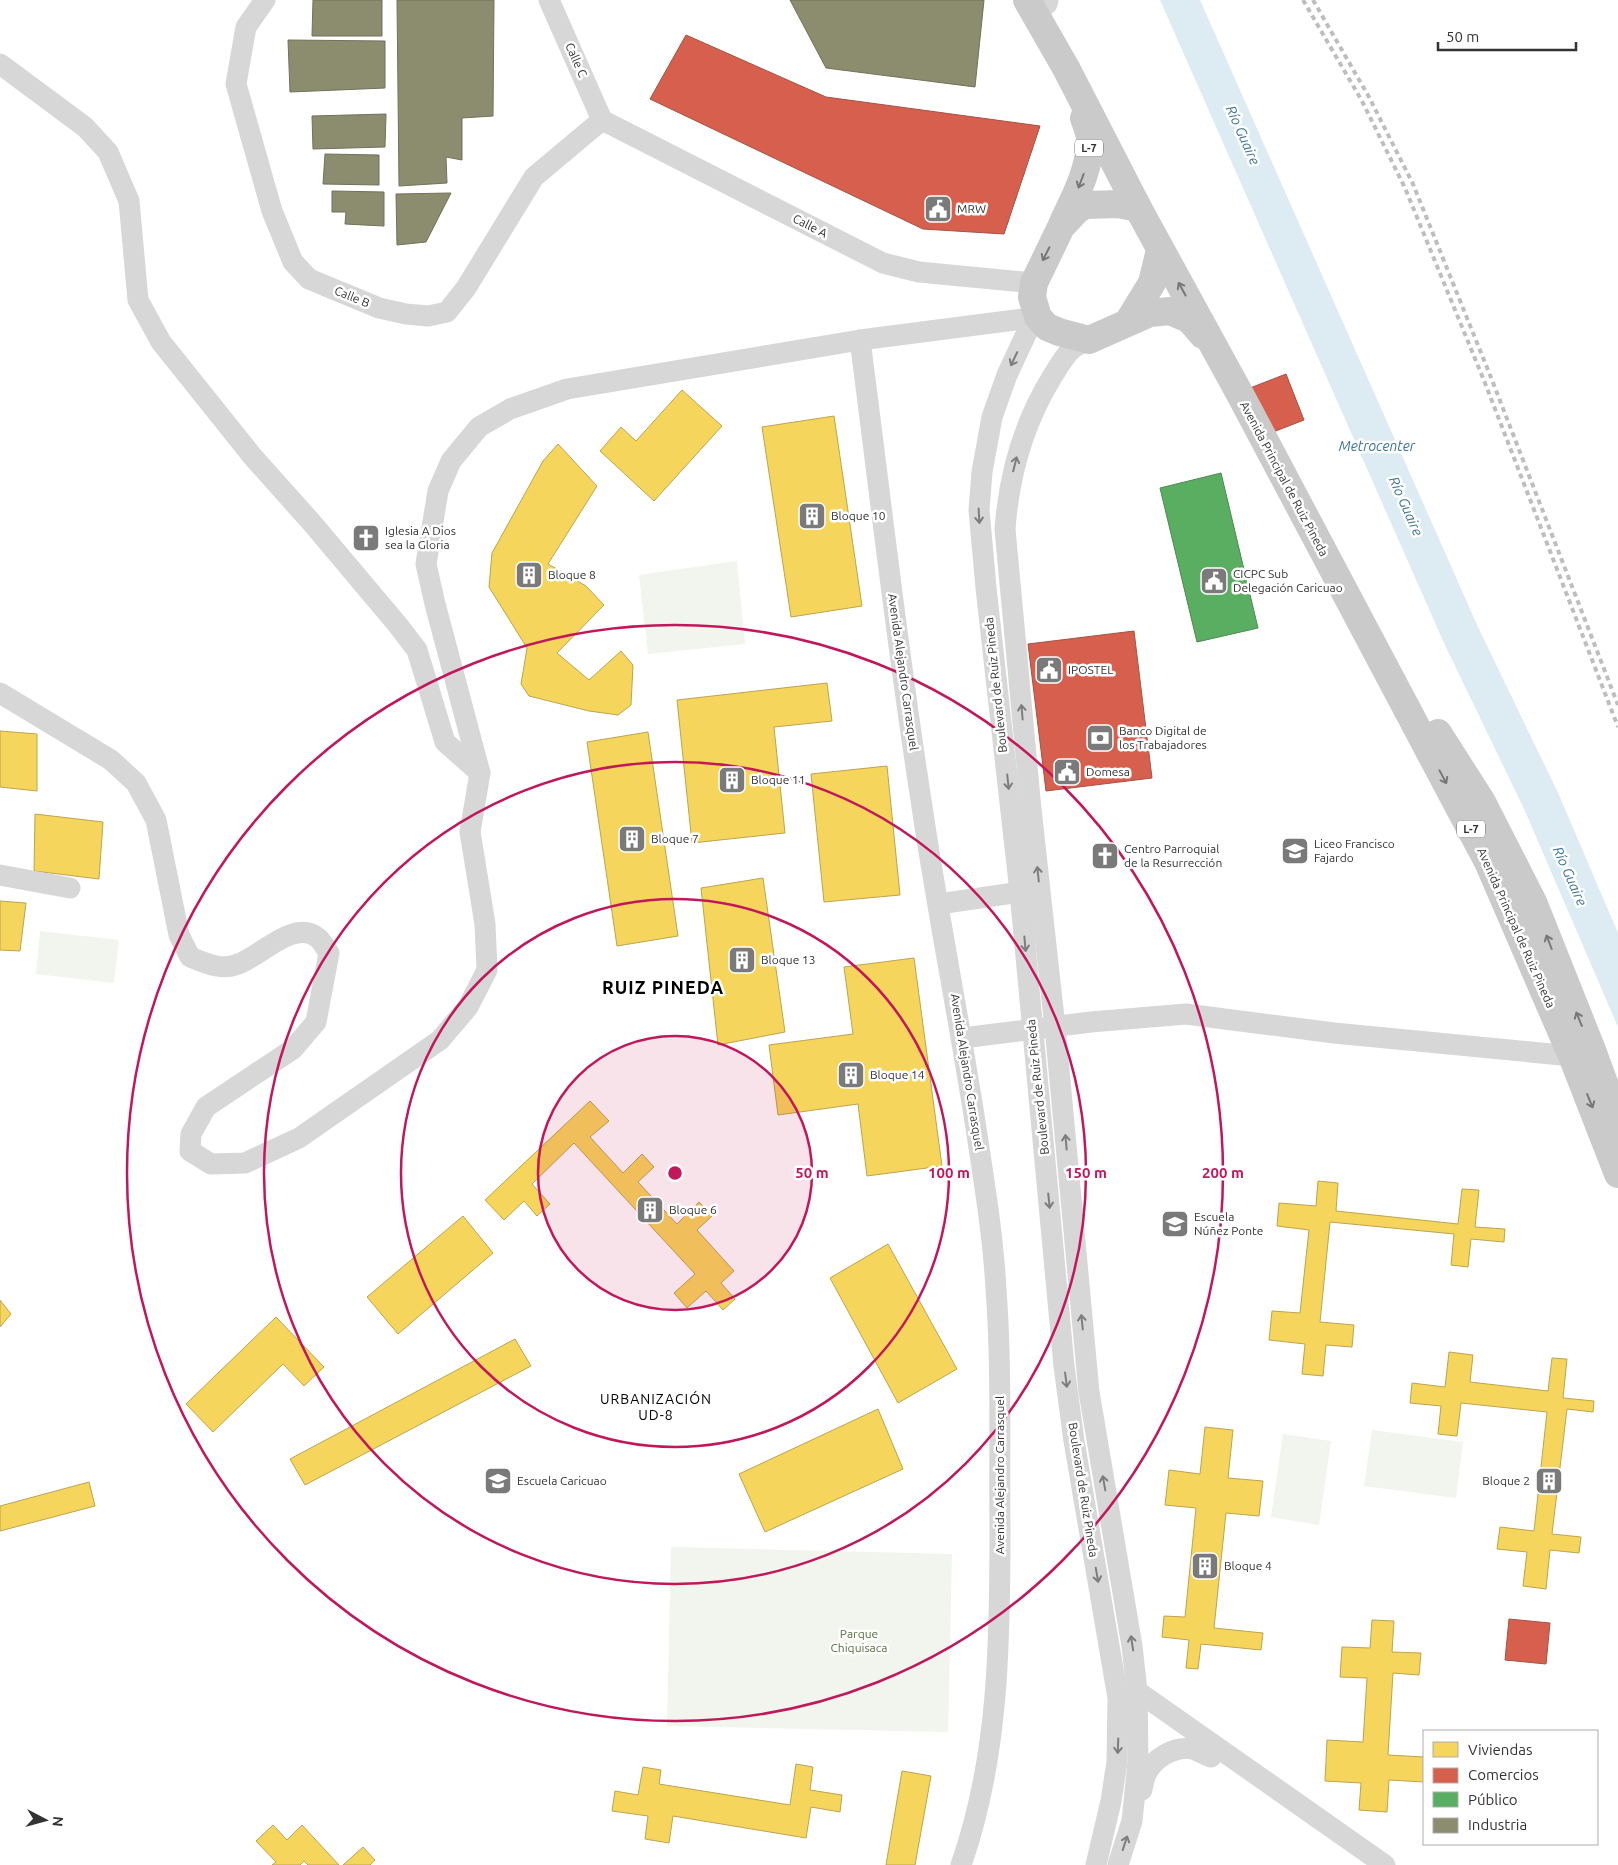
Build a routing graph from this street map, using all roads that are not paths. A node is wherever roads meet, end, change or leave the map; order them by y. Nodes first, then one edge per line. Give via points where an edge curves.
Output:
1 (265, 0) edge
2 (549, 0) edge
3 (1037, 5) edge
4 (0, 64) edge
5 (1066, 68) junction
6 (602, 120) junction
7 (1138, 208) junction
8 (1061, 227) junction
9 (1160, 250) junction
10 (1034, 283) junction
11 (1038, 316) junction
12 (1128, 322) junction
13 (860, 340) junction
14 (1089, 340) junction
15 (1214, 347) junction
16 (0, 693) edge
17 (480, 773) junction
18 (0, 875) edge
19 (70, 888) dead end
20 (1020, 892) junction
21 (939, 904) junction
22 (1055, 1027) junction
23 (1033, 1030) junction
24 (962, 1038) junction
25 (1582, 1053) junction
26 (1618, 1122) edge
27 (1618, 1174) edge
28 (1131, 1698) junction
29 (1211, 1757) junction
30 (1132, 1821) junction
31 (961, 1865) edge
32 (1096, 1865) edge
33 (1118, 1865) edge
34 (1360, 1865) edge
35 (1385, 1865) edge

1 - 6 street, Calle B via 246,27 236,84 272,211 293,262 310,279 379,308 428,316 447,312 466,288 534,177
2 - 6 street, Calle C
3 - 5 main road, L-7
4 - 17 street via 85,127 108,152 129,200 138,300 161,342 253,457 412,643 445,742
5 - 7 main road, L-7
5 -> 8 main road, L-7 via 1090,135 1089,162
6 - 10 street, Calle A via 884,263 919,272
7 - 8 main road via 1118,204 1086,205
7 - 9 main road, L-7
8 -> 10 main road
9 - 12 main road via 1152,283
15 -> 9 main road, Avenida Principal de Ruiz Pineda / L-7
10 - 11 main road via 1032,297
11 - 13 street
11 - 14 main road via 1047,327
11 -> 20 street, Boulevard de Ruiz Pineda via 1011,367 992,417 979,510
12 - 14 main road
12 - 15 main road, Avenida Principal de Ruiz Pineda / L-7 via 1150,313 1170,311 1189,320
13 - 17 street via 566,389 510,409 479,426 451,461 438,491 426,564
13 - 21 street, Avenida Alejandro Carrasquel via 901,660
22 -> 14 street, Boulevard de Ruiz Pineda via 1004,530 1014,468 1032,413 1060,363 1073,349
15 - 25 main road, Avenida Principal de Ruiz Pineda / L-7 via 1488,862
16 - 17 street via 111,760 136,783 156,820 179,935 190,957 216,967 238,965 285,936 302,932 318,937 330,954 316,1022 293,1049 206,1107 191,1134 190,1151 211,1164 245,1163 299,1138 440,1040 468,1007 488,970 485,924 470,832
18 - 19 street
20 - 21 street
20 -> 23 street, Boulevard de Ruiz Pineda
21 - 24 street, Avenida Alejandro Carrasquel
22 - 23 street
22 - 25 street via 1186,1014 1334,1033
28 -> 22 street, Boulevard de Ruiz Pineda via 1132,1646 1089,1392
23 - 24 street
23 -> 28 street, Boulevard de Ruiz Pineda via 1064,1366 1076,1450
24 - 31 street, Avenida Alejandro Carrasquel via 987,1201 996,1289 1000,1574 996,1692 989,1757 973,1831
25 - 26 main road, Avenida Principal de Ruiz Pineda / L-7
25 -> 27 main road, Avenida Principal de Ruiz Pineda / L-7
28 - 29 street
28 - 30 street, Boulevard de Ruiz Pineda via 1138,1762
28 -> 32 street, Boulevard de Ruiz Pineda
28 - 35 street
29 - 30 street via 1180,1749 1156,1760 1146,1774
29 - 34 street
33 -> 30 street, Boulevard de Ruiz Pineda

